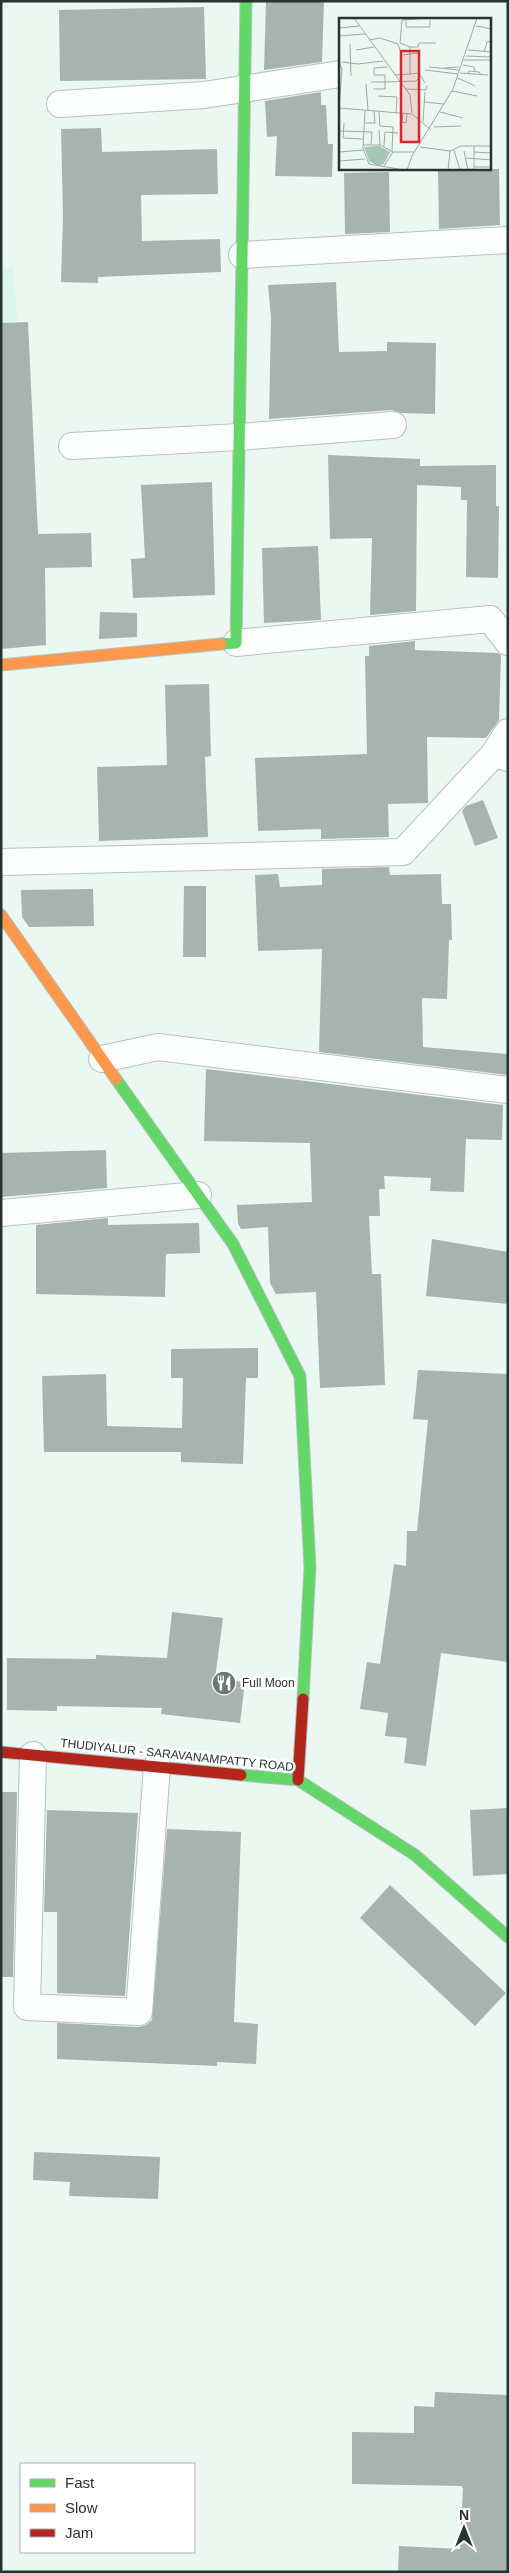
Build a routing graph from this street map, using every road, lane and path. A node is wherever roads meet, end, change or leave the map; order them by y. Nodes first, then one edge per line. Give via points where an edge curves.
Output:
1 (246, 1) edge
2 (339, 74) edge
3 (244, 88) junction
4 (60, 104) dead end
5 (508, 240) edge
6 (242, 255) junction
7 (393, 425) dead end
8 (239, 437) junction
9 (72, 446) dead end
10 (508, 642) edge
11 (236, 643) junction
12 (1, 665) edge
13 (503, 748) edge
14 (1, 862) edge
15 (1, 915) edge
16 (102, 1059) junction
17 (508, 1090) edge
18 (198, 1195) junction
19 (1, 1213) edge
20 (1, 1752) edge
21 (33, 1755) junction
22 (157, 1766) junction
23 (298, 1780) junction
24 (508, 1937) edge

1 - 3 street
2 - 3 street
3 - 4 street via 204,95
3 - 6 street
5 - 6 street
6 - 8 street
7 - 8 street
8 - 9 street
8 - 11 street
10 - 11 street via 490,619
11 - 12 street
13 - 14 street via 403,852
15 - 16 street
16 - 17 street via 158,1047
16 - 18 street
18 - 19 street
18 - 23 street via 233,1244 300,1376 310,1567
20 - 21 street, THUDIYALUR - SARAVANAMPATTY ROAD
21 - 22 street, THUDIYALUR - SARAVANAMPATTY ROAD
21 - 22 street via 27,2007 139,2012
22 - 23 street, THUDIYALUR - SARAVANAMPATTY ROAD
23 - 24 street, THUDIYALUR - SARAVANAMPATTY ROAD via 415,1855

